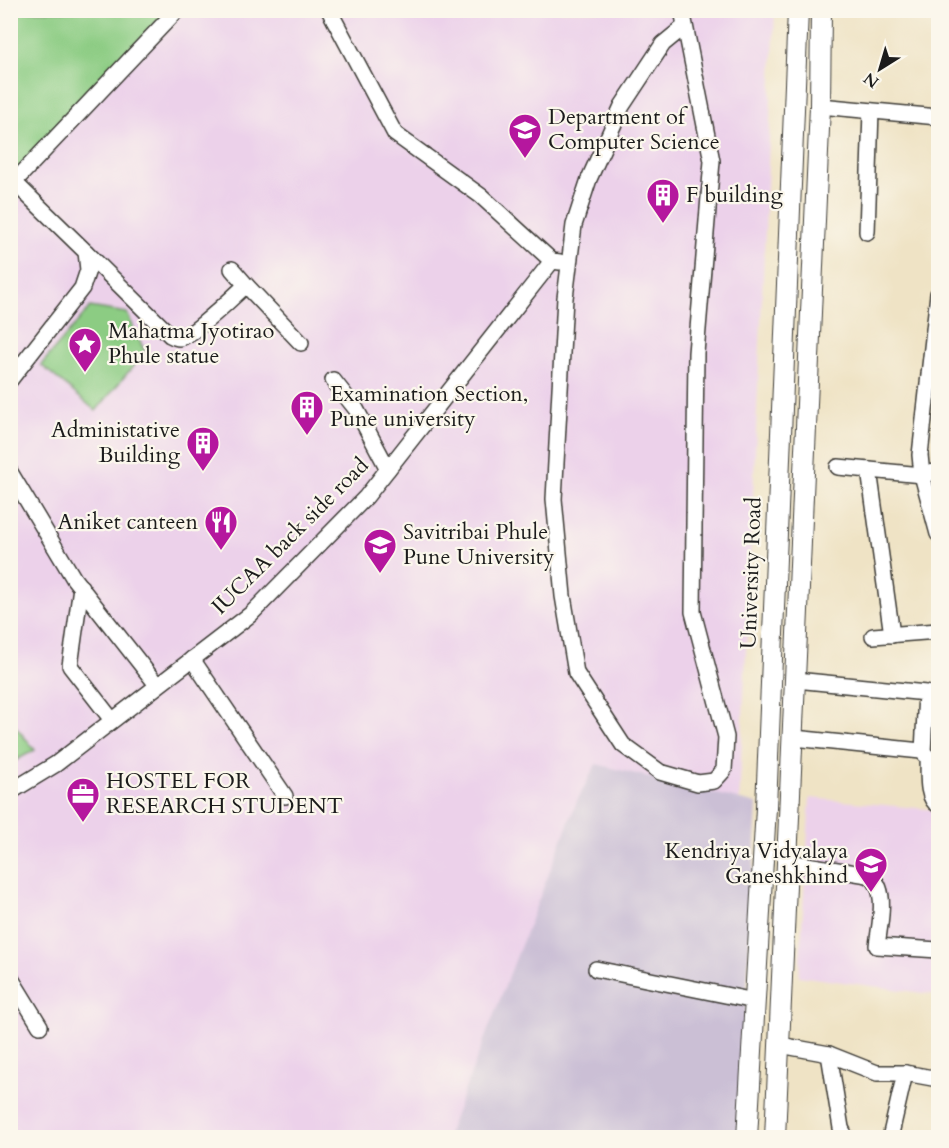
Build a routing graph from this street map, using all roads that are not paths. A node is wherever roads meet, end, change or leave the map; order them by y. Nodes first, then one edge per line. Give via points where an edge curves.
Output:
1 (177, 10) edge
2 (329, 10) edge
3 (682, 10) edge
4 (798, 10) edge
5 (821, 10) edge
6 (685, 26) junction
7 (820, 106) junction
8 (870, 111) junction
9 (939, 117) edge
10 (12, 180) edge
11 (867, 232) dead end
12 (86, 252) junction
13 (552, 261) junction
14 (569, 263) junction
15 (232, 269) dead end
16 (246, 285) junction
17 (939, 294) edge
18 (301, 343) dead end
19 (10, 380) edge
20 (333, 380) dead end
21 (838, 467) dead end
22 (388, 469) junction
23 (869, 470) junction
24 (939, 471) edge
25 (10, 472) edge
26 (922, 475) junction
27 (939, 534) edge
28 (81, 587) junction
29 (939, 631) edge
30 (892, 635) junction
31 (873, 636) dead end
32 (192, 658) junction
33 (796, 681) junction
34 (157, 685) junction
35 (112, 720) junction
36 (794, 738) junction
37 (923, 752) junction
38 (10, 792) edge
39 (285, 796) dead end
40 (939, 805) edge
41 (789, 862) junction
42 (939, 950) edge
43 (596, 969) dead end
44 (10, 977) edge
45 (755, 1001) junction
46 (40, 1026) dead end
47 (780, 1045) junction
48 (829, 1054) junction
49 (905, 1073) junction
50 (939, 1079) edge
51 (747, 1137) edge
52 (775, 1137) edge
53 (846, 1137) edge
54 (890, 1137) edge

1 - 10 street
2 - 13 street via 395,134 481,196
3 - 6 street
4 - 45 main road, University Road
5 - 7 main road
6 - 14 street via 663,44 622,106 573,225
6 - 14 street via 712,161 696,353 693,612 726,737 724,770 714,781 698,783 660,772 623,745 576,673 563,596 554,499
7 - 8 street
7 - 33 main road
8 - 9 street
8 - 11 street
10 - 12 street
12 - 16 street via 177,338 186,336
12 - 19 street via 88,270 82,288
13 - 14 street
13 - 22 street, IUCAA back side road
15 - 16 street
16 - 18 street
17 - 26 street via 920,455
20 - 22 street via 356,409
21 - 23 street
22 - 32 street, IUCAA back side road via 366,497 251,614
23 - 26 street
23 - 30 street
24 - 26 street
25 - 28 street
26 - 27 street
28 - 34 street
28 - 35 street via 70,666
29 - 30 street
30 - 31 street
32 - 34 street, IUCAA back side road
32 - 39 street
33 - 36 main road
33 - 37 street via 926,693
34 - 35 street, IUCAA back side road
35 - 38 street, IUCAA back side road via 56,764
36 - 37 street
36 - 41 main road
37 - 40 street via 928,757 930,797
41 - 42 street via 876,879 881,909 877,946
41 - 47 main road
43 - 45 street
44 - 46 street
45 - 51 main road, University Road
47 - 48 street
47 - 52 main road
48 - 49 street via 877,1073
48 - 53 street via 841,1128
49 - 50 street
49 - 54 street

